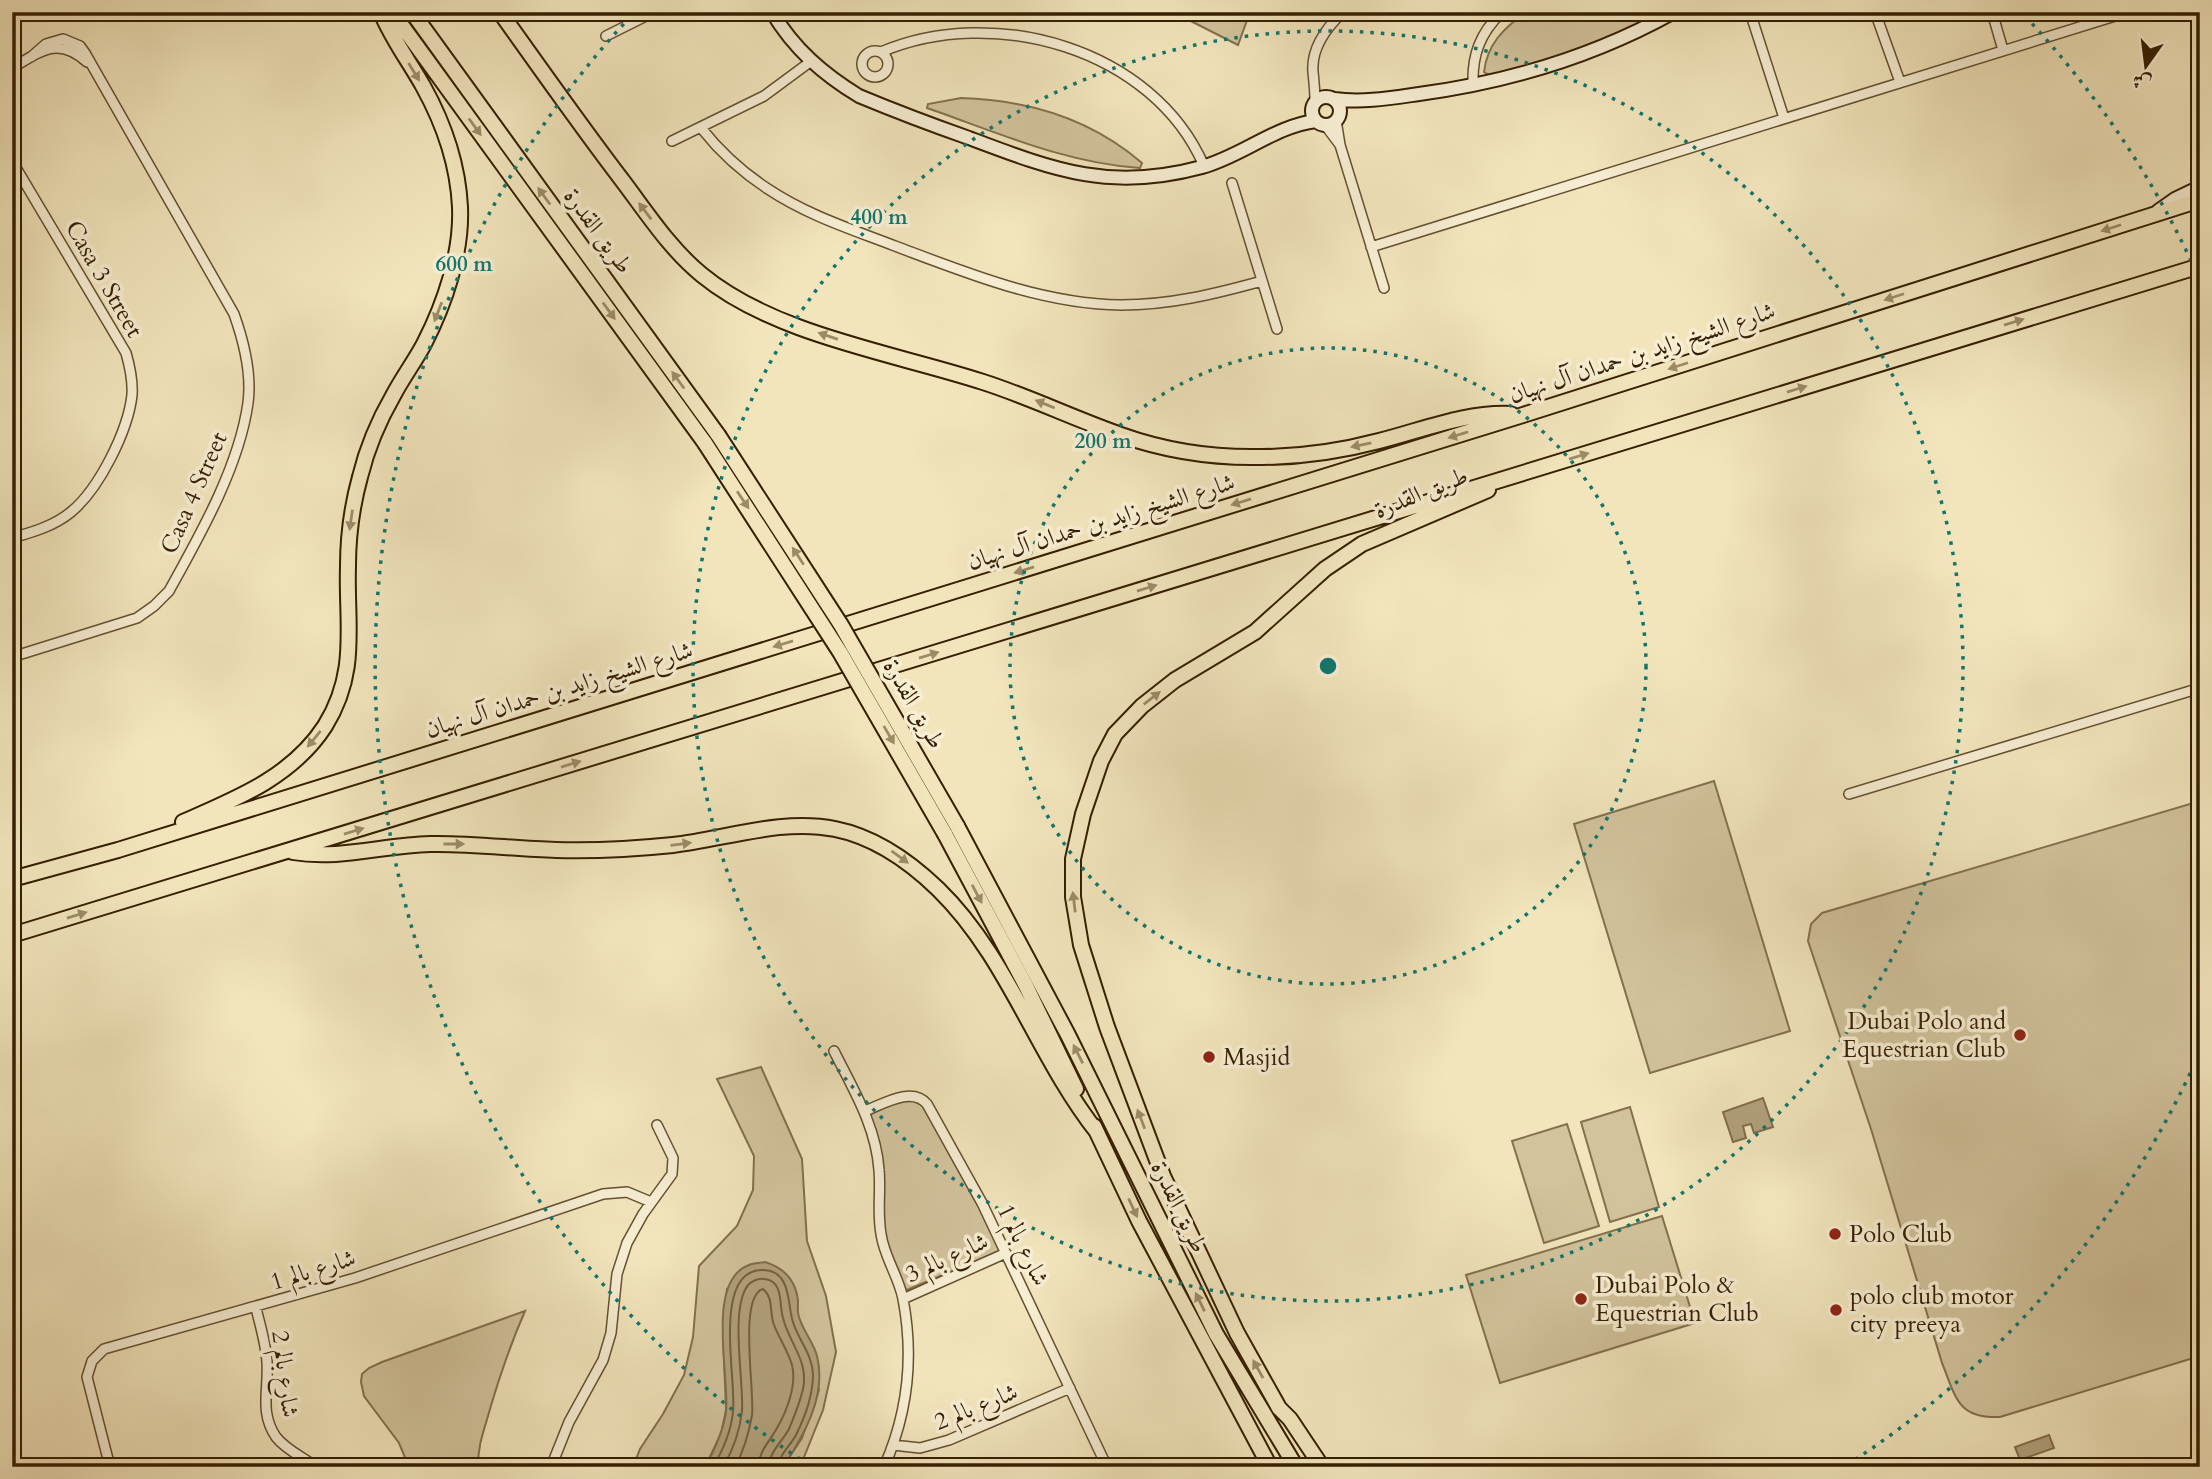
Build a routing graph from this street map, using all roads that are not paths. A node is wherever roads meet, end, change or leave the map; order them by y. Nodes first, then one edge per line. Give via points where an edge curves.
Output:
1 (381, 12) edge
2 (391, 12) edge
3 (412, 12) edge
4 (500, 12) edge
5 (654, 12) edge
6 (772, 12) edge
7 (1343, 12) edge
8 (1502, 12) edge
9 (1751, 12) edge
10 (1875, 12) edge
11 (1992, 12) edge
12 (2128, 12) edge
13 (1671, 13) edge
14 (2109, 15) edge
15 (606, 36) dead end
16 (2003, 50) junction
17 (881, 52) dead end
18 (810, 62) junction
19 (12, 68) edge
20 (1900, 82) junction
21 (1473, 85) junction
22 (1325, 111) junction
23 (1784, 118) junction
24 (702, 129) junction
25 (672, 141) dead end
26 (12, 160) edge
27 (1204, 166) junction
28 (1232, 183) dead end
29 (2200, 187) edge
30 (2200, 201) edge
31 (2154, 215) junction
32 (1371, 247) junction
33 (2200, 266) edge
34 (1262, 281) junction
35 (1384, 288) dead end
36 (1277, 328) dead end
37 (1523, 415) junction
38 (711, 439) junction
39 (1514, 476) junction
40 (12, 538) edge
41 (12, 657) edge
42 (2200, 688) edge
43 (1849, 794) dead end
44 (951, 830) junction
45 (118, 850) junction
46 (289, 851) junction
47 (12, 879) edge
48 (12, 935) edge
49 (834, 1051) dead end
50 (865, 1111) junction
51 (657, 1125) dead end
52 (1097, 1132) junction
53 (651, 1202) junction
54 (1006, 1253) junction
55 (903, 1299) junction
56 (256, 1308) junction
57 (1070, 1388) junction
58 (1279, 1408) junction
59 (1249, 1430) junction
60 (893, 1445) junction
61 (110, 1467) edge
62 (316, 1467) edge
63 (551, 1467) edge
64 (884, 1467) edge
65 (1107, 1467) edge
66 (1261, 1467) edge
67 (1270, 1467) edge
68 (1296, 1467) edge
69 (1312, 1467) edge
70 (1322, 1467) edge

1 -> 45 main road via 441,125 460,208 456,250 439,312 383,415 360,476 349,542 350,648 342,686 318,736 278,774 242,797
2 -> 38 main road, طريق القدرة
38 -> 3 main road, طريق القدرة
37 -> 4 main road via 1466,417 1318,453 1263,457 1189,452 1120,435 1008,390 852,345 769,314 717,286 669,243
5 - 15 street
6 - 18 street
7 - 22 street via 1319,41 1313,61
8 - 21 street via 1477,47
9 - 23 street
10 - 20 street
11 - 16 street
12 - 14 street
13 - 21 street via 1557,63
14 - 16 street
16 - 20 street
17 - 27 street via 923,38 968,32 1014,35 1066,48 1118,71 1156,99 1187,135
18 - 24 street via 765,96
18 - 27 street via 859,96 1048,167 1087,176 1127,178
19 - 41 street, Casa 4 Street via 46,44 63,39 80,46 234,314 248,371 248,401 234,459 169,591 136,618
20 - 23 street
21 - 22 street
22 - 27 street
22 - 32 street
23 - 32 street
24 - 25 street
24 - 34 street via 742,171 799,207 1008,286 1119,305 1188,300
26 - 40 street, Casa 3 Street via 126,353 132,392 113,452 83,500 56,522
28 - 34 street
29 - 31 street
30 - 31 main road, شارع الشيخ زايد بن حمدان آل نهيان
31 -> 37 main road, شارع الشيخ زايد بن حمدان آل نهيان
32 - 35 street
39 -> 33 main road
34 - 36 street
37 -> 45 main road, شارع الشيخ زايد بن حمدان آل نهيان
38 - 44 main road, طريق القدرة, bridge
46 -> 39 main road
58 -> 39 main road, طريق القدرة via 1189,1234 1107,1027 1081,945 1073,897 1073,859 1083,814 1115,734 1153,696 1240,643 1325,569 1362,544 1476,497
42 - 43 street
44 -> 52 main road, طريق القدرة
68 -> 44 main road, طريق القدرة via 1216,1334 1068,1035
45 - 47 main road, شارع الشيخ زايد بن حمدان آل نهيان
48 -> 46 main road
46 -> 52 main road via 335,855 456,844 612,849 803,826 834,828 863,837 921,873 967,921 1067,1090
49 - 50 street
50 - 54 street, شارع بالم 1 via 905,1096 924,1100
50 - 55 street via 879,1167 880,1231
51 - 53 street via 673,1166 669,1181
52 -> 59 main road, طريق القدرة
53 - 56 street, شارع بالم 1 via 627,1192 603,1194
53 - 63 street via 634,1228 617,1274 611,1333 603,1360
54 - 55 street, شارع بالم 3
54 - 57 street, شارع بالم 1
55 - 60 street via 908,1372
56 - 61 street, شارع بالم 1 via 97,1354 88,1368 88,1385
56 - 62 street, شارع بالم 2 via 267,1359 267,1418 283,1445
57 - 60 street, شارع بالم 2 via 949,1440 920,1448
57 - 65 street, شارع بالم 1
58 - 69 main road
58 - 70 main road, طريق القدرة
59 - 66 main road, طريق القدرة
59 - 67 main road, طريق القدرة
60 - 64 street

